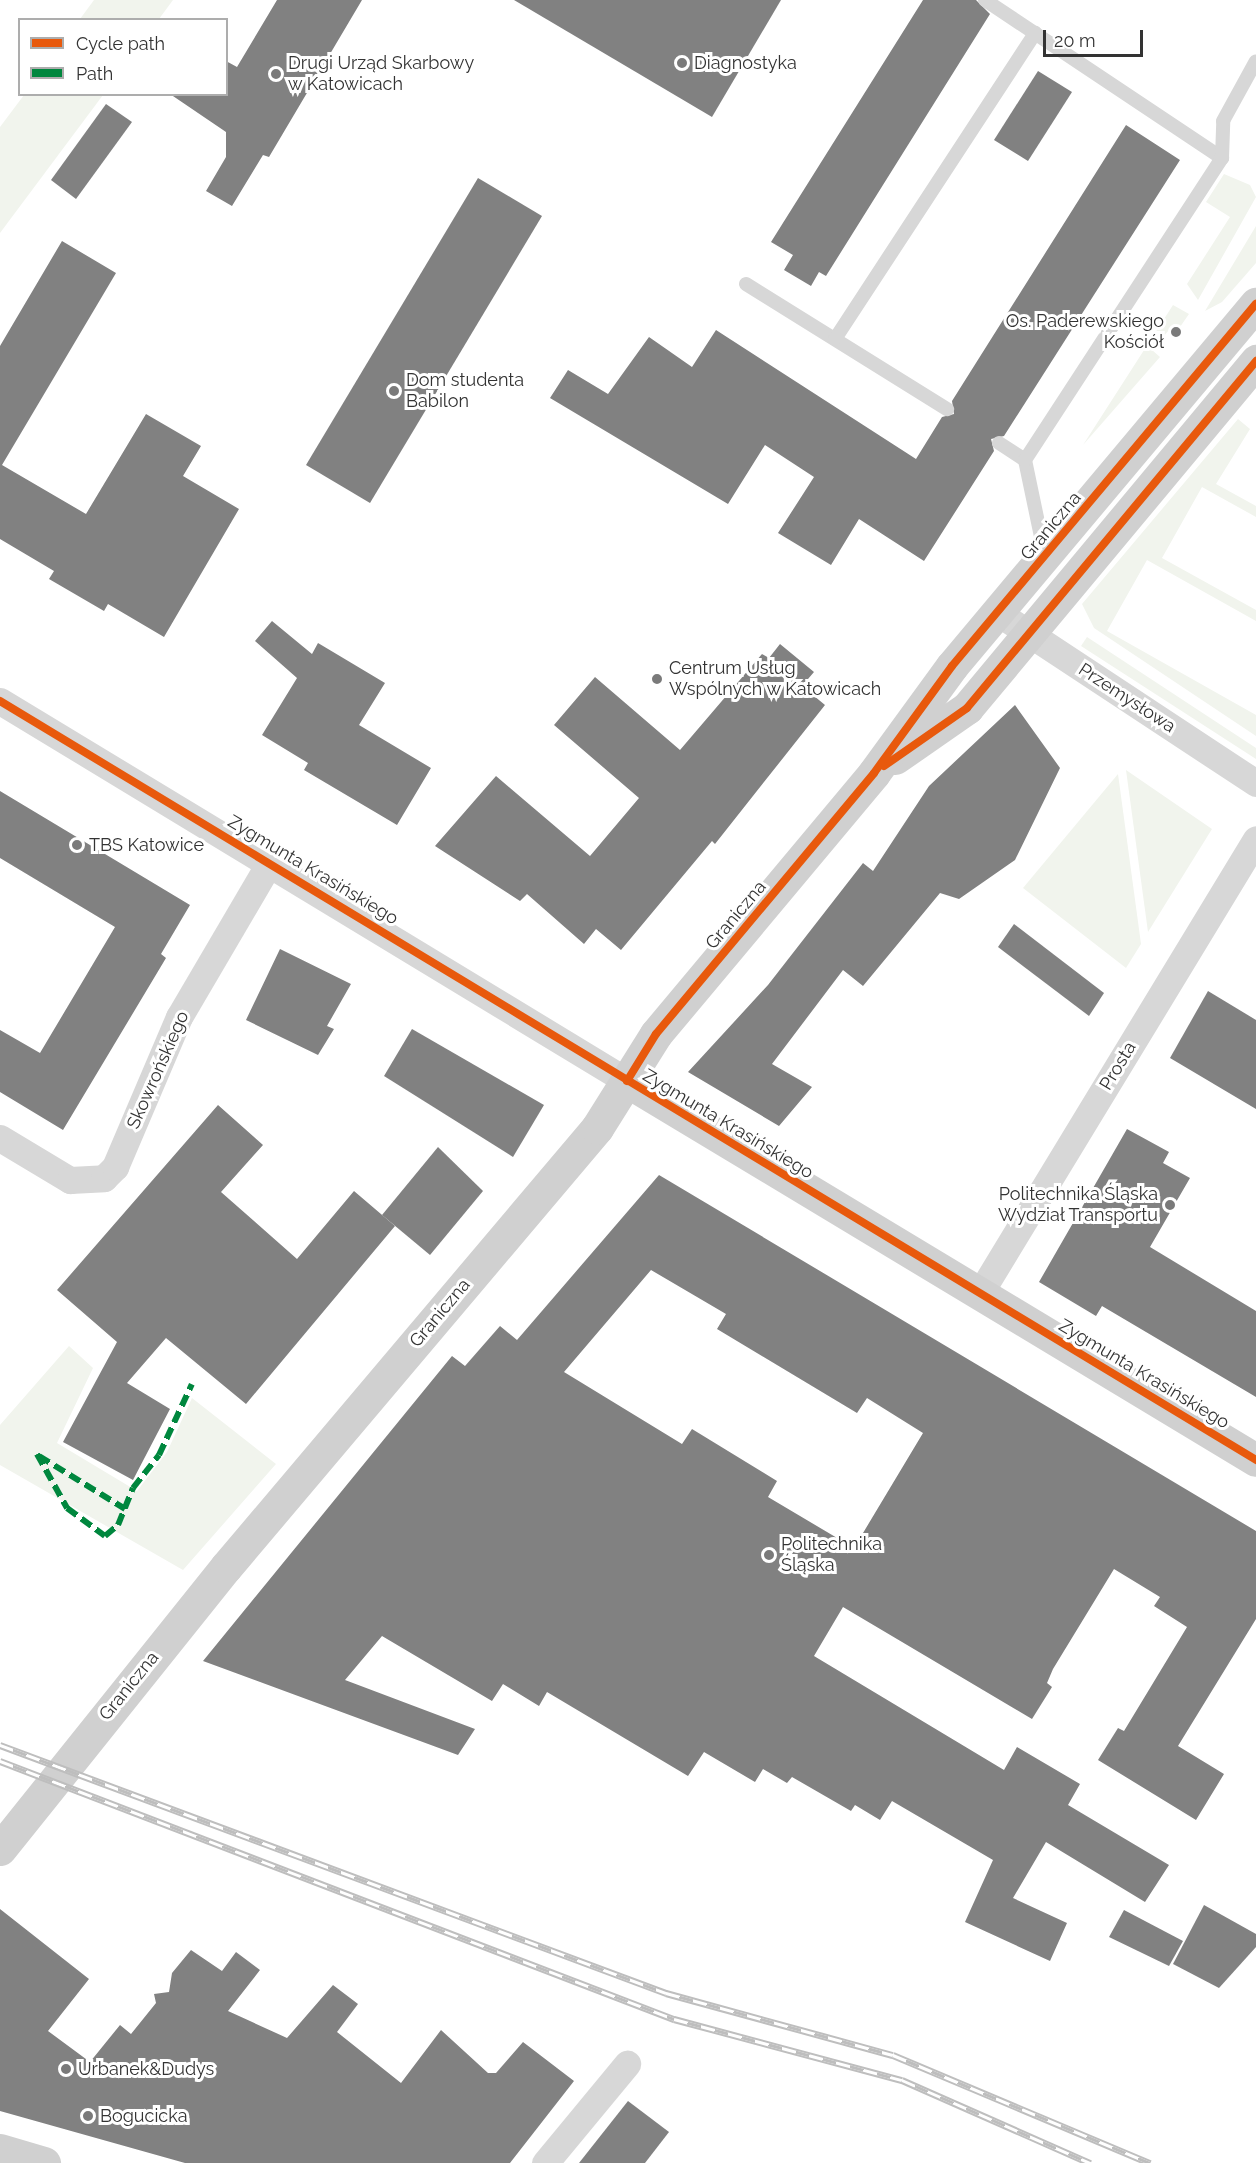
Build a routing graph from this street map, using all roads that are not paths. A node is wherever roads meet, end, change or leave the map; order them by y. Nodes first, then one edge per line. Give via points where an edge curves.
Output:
1 (985, 0) edge
2 (1035, 33) junction
3 (1256, 61) edge
4 (1222, 158) junction
5 (746, 284) dead end
6 (1256, 304) edge
7 (835, 339) junction
8 (1256, 361) edge
9 (947, 409) dead end
10 (999, 443) dead end
11 (1025, 460) junction
12 (1046, 556) junction
13 (998, 613) junction
14 (1028, 634) junction
15 (0, 701) edge
16 (874, 773) junction
17 (1256, 783) edge
18 (1256, 839) edge
19 (270, 862) junction
20 (627, 1081) junction
21 (0, 1138) edge
22 (980, 1293) junction
23 (1256, 1460) edge
24 (0, 1849) edge
25 (627, 2064) dead end
26 (0, 2150) edge
27 (44, 2163) edge
28 (545, 2163) edge

1 - 2 lane
2 - 4 lane
2 - 7 lane
3 - 4 lane via 1223,121
4 - 11 lane
5 - 7 lane
6 - 12 street, Graniczna
7 - 9 lane
8 - 14 street, Graniczna
10 - 11 lane
11 - 12 lane
12 - 13 street, Graniczna
13 - 14 street, Przemysłowa
13 - 16 street, Graniczna via 952,666
14 - 16 street, Graniczna via 967,708
14 - 17 street, Przemysłowa
15 - 19 street, Zygmunta Krasińskiego
16 - 20 street, Graniczna via 656,1034
18 - 22 street, Prosta
19 - 20 street, Zygmunta Krasińskiego
19 - 21 street, Skowrońskiego via 179,1017 115,1167 104,1178 70,1180
20 - 22 street, Zygmunta Krasińskiego
20 - 24 street, Graniczna via 597,1128 256,1531
22 - 23 street, Zygmunta Krasińskiego
25 - 28 street
26 - 27 street

